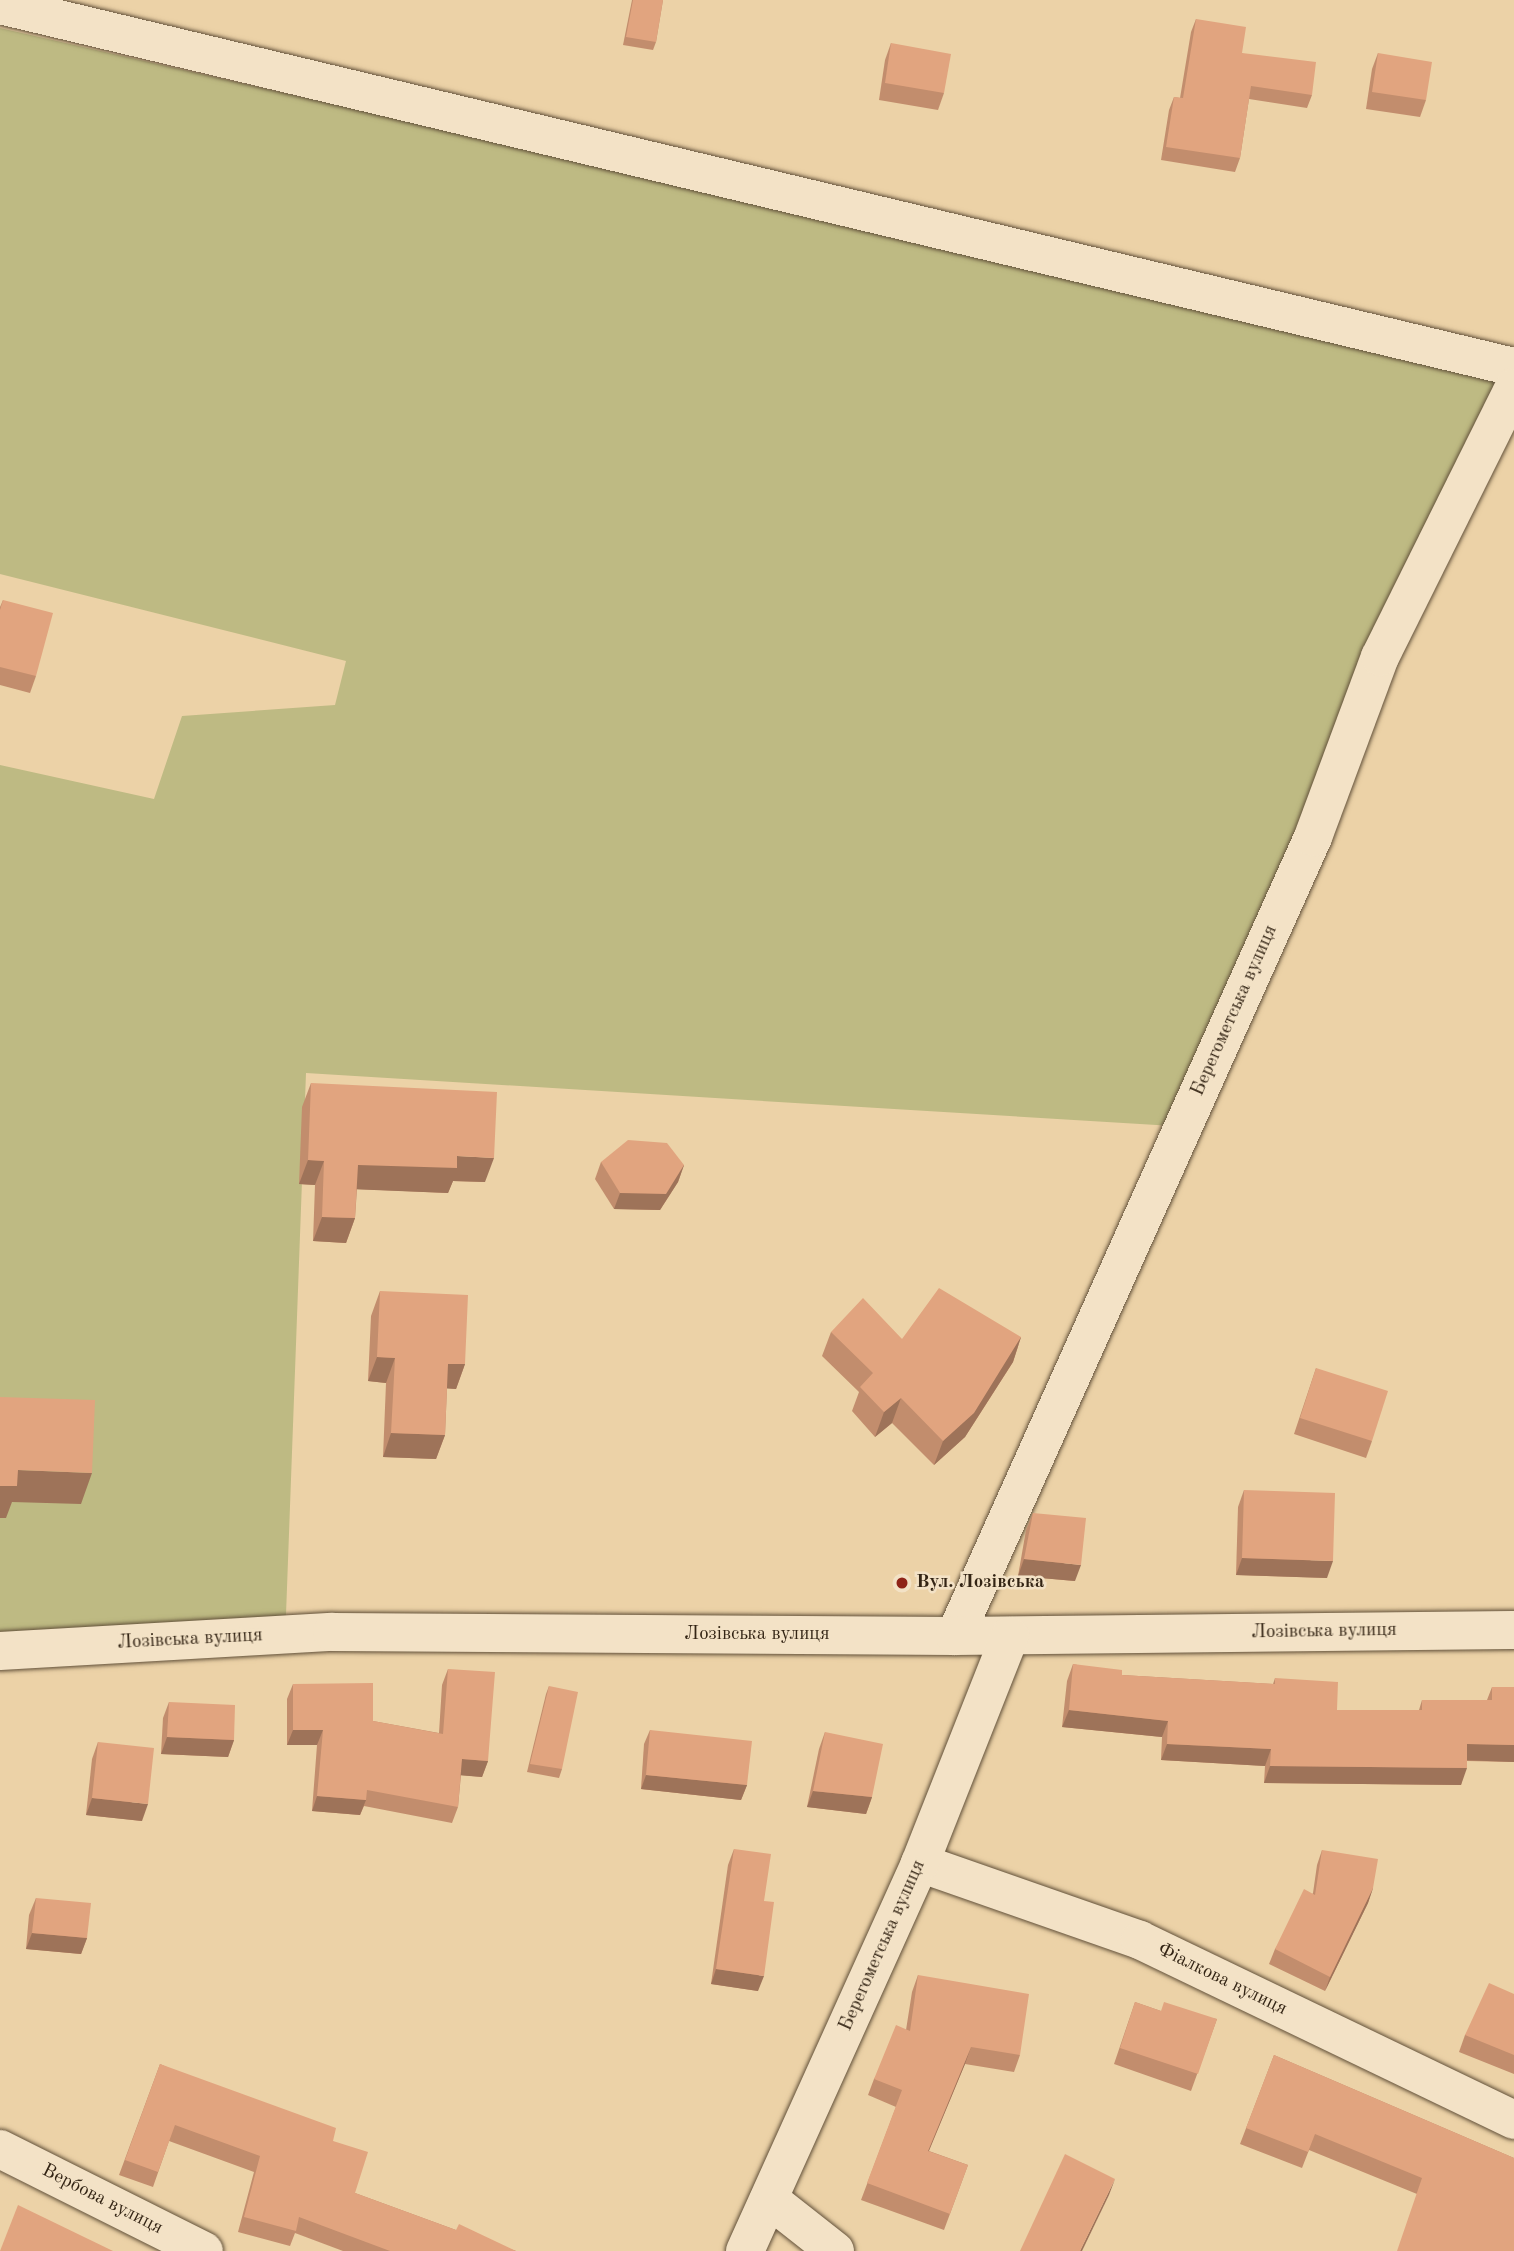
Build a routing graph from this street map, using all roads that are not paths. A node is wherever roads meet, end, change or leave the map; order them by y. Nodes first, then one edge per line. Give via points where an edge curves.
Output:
1 (0, 5) edge
2 (1514, 367) edge
3 (1514, 387) edge
4 (1514, 1630) edge
5 (955, 1636) junction
6 (1010, 1636) junction
7 (0, 1651) edge
8 (920, 1863) junction
9 (1514, 2120) edge
10 (0, 2149) edge
11 (769, 2199) junction
12 (204, 2251) edge
13 (745, 2251) edge
14 (835, 2251) edge

1 - 2 street
3 - 5 street, Берегометська вулиця via 1380,657 1313,837
4 - 6 street, Лозівська вулиця
5 - 6 street, Лозівська вулиця
5 - 7 street, Лозівська вулиця via 332,1632
6 - 8 street, Берегометська вулиця
8 - 9 street, Фіалкова вулиця via 1140,1940
8 - 11 street, Берегометська вулиця
10 - 12 street, Вербова вулиця
11 - 13 street, Берегометська вулиця
11 - 14 street

